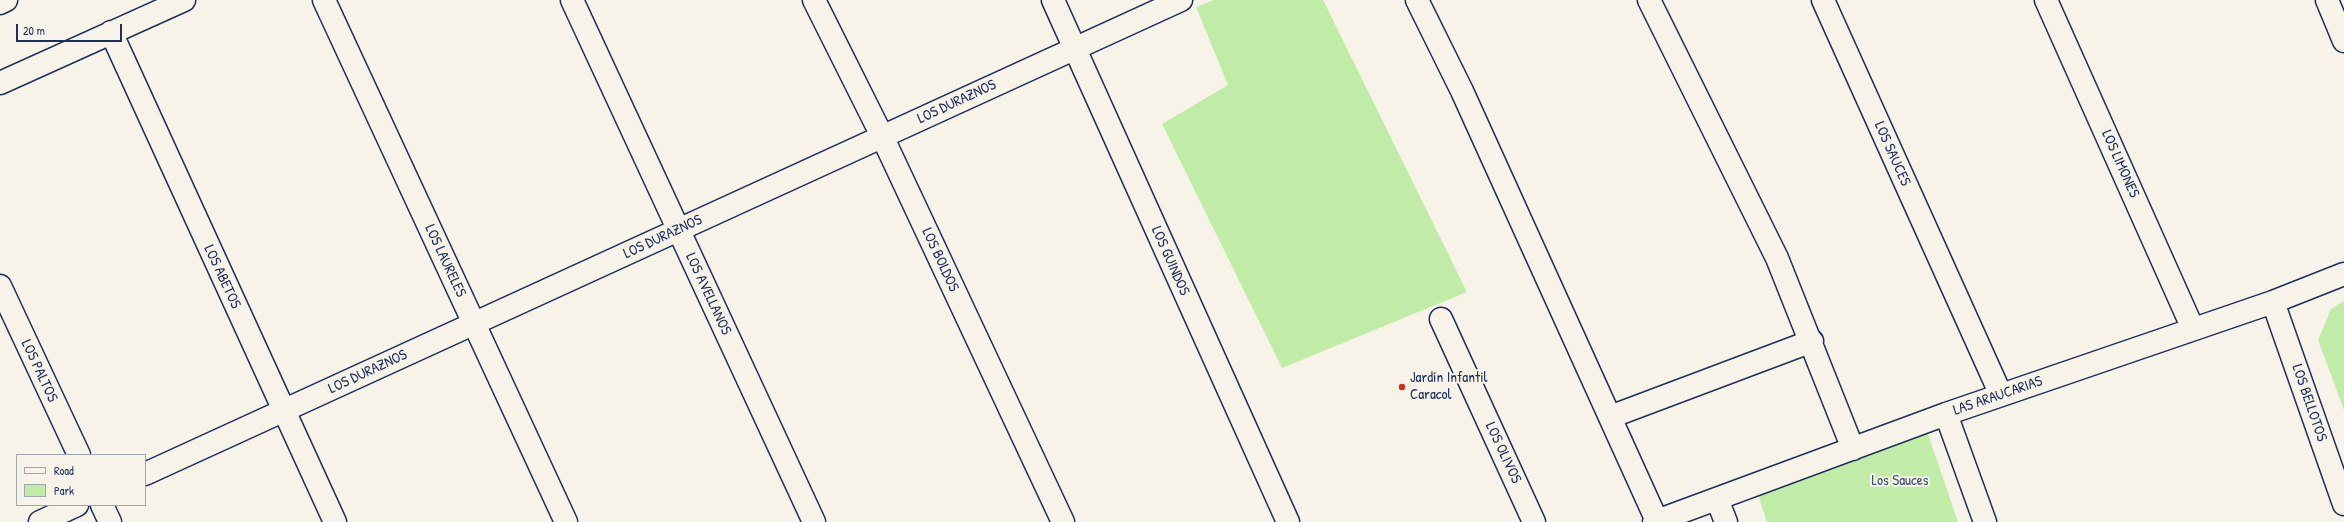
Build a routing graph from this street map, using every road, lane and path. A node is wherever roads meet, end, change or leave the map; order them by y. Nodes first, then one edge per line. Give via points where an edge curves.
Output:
1 (6, 0) edge
2 (184, 0) edge
3 (324, 0) edge
4 (572, 0) edge
5 (814, 0) edge
6 (1053, 0) edge
7 (1180, 0) edge
8 (1417, 0) edge
9 (1649, 0) edge
10 (1823, 0) edge
11 (2046, 0) edge
12 (2327, 0) edge
13 (0, 3) edge
14 (111, 32) junction
15 (2344, 41) edge
16 (1074, 48) junction
17 (0, 83) edge
18 (882, 136) junction
19 (678, 230) junction
20 (2344, 274) edge
21 (0, 286) edge
22 (2274, 302) junction
23 (1441, 319) dead end
24 (474, 323) junction
25 (2194, 329) junction
26 (1812, 342) junction
27 (2001, 395) junction
28 (283, 411) junction
29 (1946, 414) junction
30 (1610, 417) junction
31 (1853, 449) junction
32 (79, 454) edge
33 (146, 474) edge
34 (1717, 499) junction
35 (2344, 504) edge
36 (75, 506) edge
37 (102, 506) edge
38 (1655, 521) edge
39 (40, 522) edge
40 (110, 522) edge
41 (335, 522) edge
42 (566, 522) edge
43 (814, 522) edge
44 (1063, 522) edge
45 (1288, 522) edge
46 (1534, 522) edge
47 (1726, 522) edge
48 (1985, 522) edge

1 - 13 street
2 - 14 street
3 - 24 street, LOS LAURELES
4 - 19 street, LOS AVELLANOS
5 - 18 street, LOS BOLDOS
6 - 16 street, LOS GUINDOS
7 - 16 street, LOS DURAZNOS
8 - 30 street via 1465,98
9 - 26 street via 1777,258
10 - 27 street, LOS SAUCES
11 - 25 street, LOS LIMONES
12 - 15 street
14 - 17 street
14 - 28 street, LOS ABETOS
16 - 18 street, LOS DURAZNOS
16 - 45 street, LOS GUINDOS
18 - 19 street, LOS DURAZNOS
18 - 44 street, LOS BOLDOS
19 - 24 street, LOS DURAZNOS
19 - 43 street, LOS AVELLANOS
20 - 22 street, LAS ARAUCARIAS
21 - 32 street, LOS PALTOS
22 - 25 street, LAS ARAUCARIAS
22 - 35 street, LOS BELLOTOS
23 - 46 street, LOS OLIVOS
24 - 28 street, LOS DURAZNOS
24 - 42 street, LOS LAURELES
25 - 27 street, LAS ARAUCARIAS
26 - 30 street
26 - 31 street
27 - 29 street, LAS ARAUCARIAS
28 - 33 street, LOS DURAZNOS
28 - 41 street, LOS ABETOS
29 - 31 street, LAS ARAUCARIAS
29 - 48 street
30 - 38 street
31 - 34 street, LAS ARAUCARIAS
34 - 38 street, LAS ARAUCARIAS
34 - 47 street
36 - 39 street
37 - 40 street

